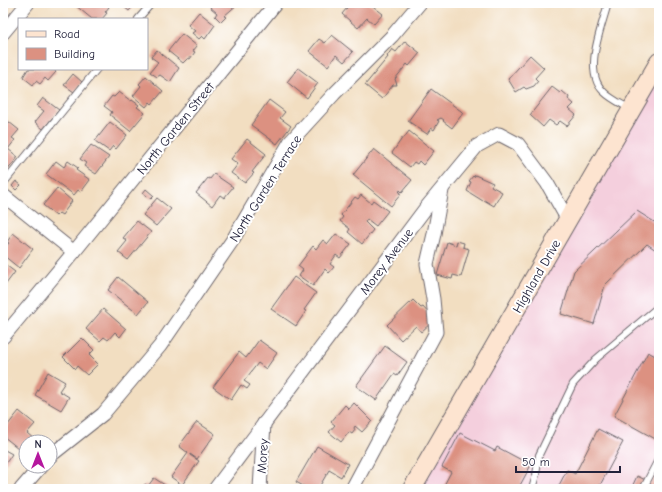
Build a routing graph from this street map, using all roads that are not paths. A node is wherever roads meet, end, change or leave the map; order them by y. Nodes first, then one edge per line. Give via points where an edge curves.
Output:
1 (28, 3) edge
2 (152, 3) edge
3 (276, 3) edge
4 (420, 3) edge
5 (608, 3) edge
6 (139, 18) edge
7 (3, 33) edge
8 (659, 62) edge
9 (96, 70) edge
10 (632, 110) junction
11 (3, 184) edge
12 (442, 189) junction
13 (3, 195) edge
14 (568, 220) junction
15 (74, 252) junction
16 (659, 306) edge
17 (3, 337) edge
18 (264, 423) junction
19 (58, 450) edge
20 (659, 458) edge
21 (34, 474) edge
22 (21, 489) edge
23 (215, 489) edge
24 (260, 489) edge
25 (352, 489) edge
26 (412, 489) edge
27 (532, 489) edge
28 (643, 489) edge

1 - 7 street
2 - 6 lane
3 - 15 street, North Garden Street
4 - 19 street, North Garden Terrace via 392,36 290,142 232,241 160,346 103,414
5 - 10 lane via 594,56 596,83 604,93
8 - 10 street, Highland Drive
9 - 11 lane
10 - 14 street, Highland Drive
12 - 14 street, Morey Avenue via 477,146 498,134 518,144 547,184
12 - 18 street, Morey Avenue
12 - 25 street via 427,264 436,332
13 - 15 street
14 - 26 street, Highland Drive
15 - 17 street, North Garden Street
16 - 27 lane via 596,359 572,384 539,455
18 - 23 street, Morey Avenue
18 - 24 street, Morey
20 - 28 lane
21 - 22 street

